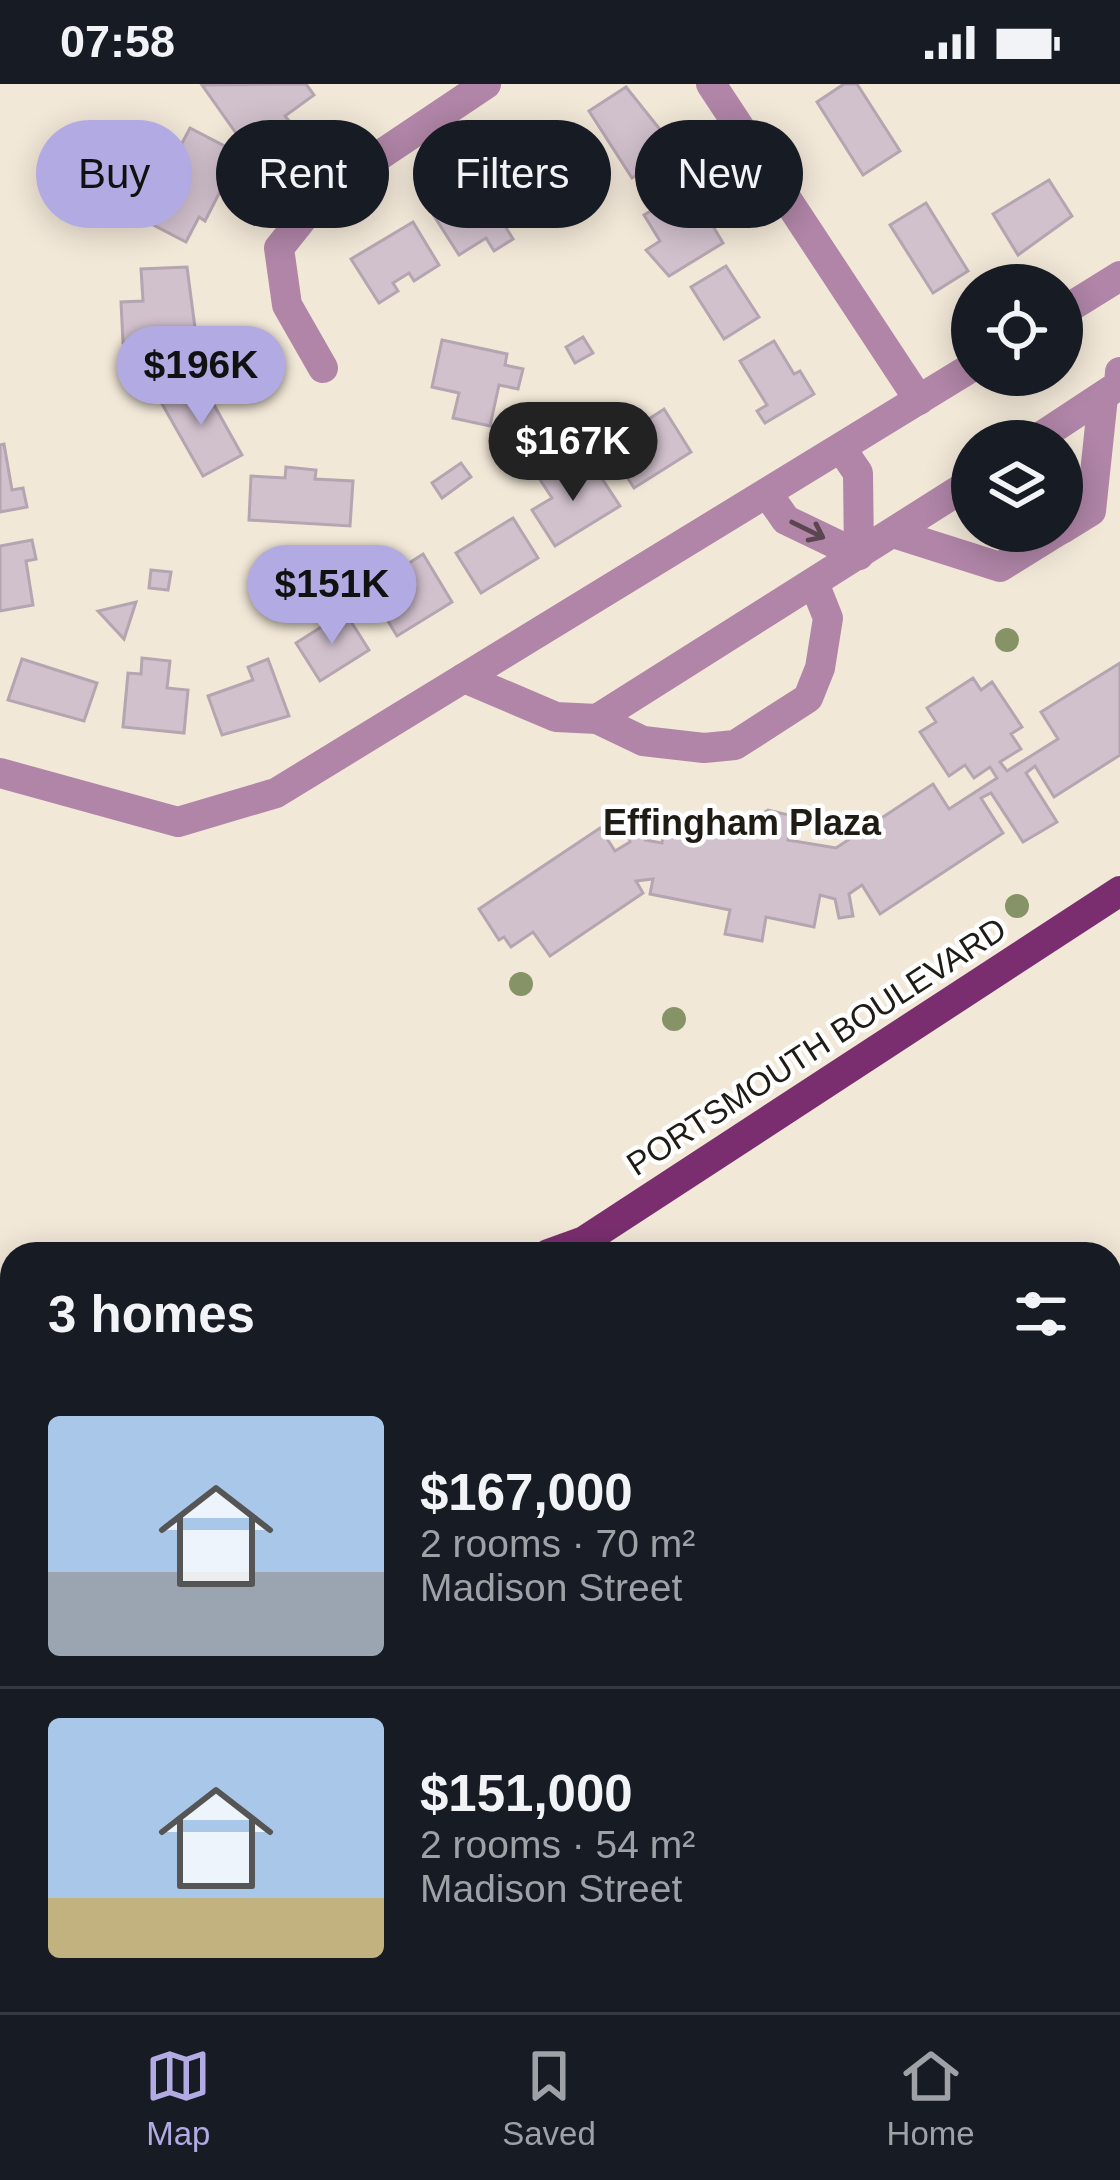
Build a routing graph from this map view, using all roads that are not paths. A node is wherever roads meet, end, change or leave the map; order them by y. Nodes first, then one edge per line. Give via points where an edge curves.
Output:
1 (486, 84) edge
2 (711, 84) edge
3 (1120, 276) edge
4 (1083, 299) edge
5 (322, 368) dead end
6 (951, 380) edge
7 (1111, 384) edge
8 (919, 400) junction
9 (1062, 420) edge
10 (841, 448) junction
11 (767, 493) junction
12 (951, 496) edge
13 (1083, 515) edge
14 (893, 533) junction
15 (951, 551) edge
16 (953, 552) edge
17 (1024, 552) edge
18 (859, 555) junction
19 (814, 583) junction
20 (464, 678) junction
21 (597, 719) junction
22 (0, 772) edge
23 (1120, 891) edge
24 (581, 1242) edge

1 - 5 street via 322,194 279,248 287,305
2 - 8 street
3 - 4 street
6 - 8 street
7 - 9 street
7 - 13 street
8 - 10 street
10 - 11 street
10 - 18 street via 858,473
11 -> 18 street via 786,520
11 - 20 street
12 - 14 street
14 - 15 street
14 - 18 street
16 - 17 street via 1000,567
18 - 19 street
19 - 21 street
19 - 21 street via 828,618 808,698 736,745 644,740
20 - 21 street via 556,717
20 - 22 street via 277,793 178,822
23 - 24 main road, PORTSMOUTH BOULEVARD

